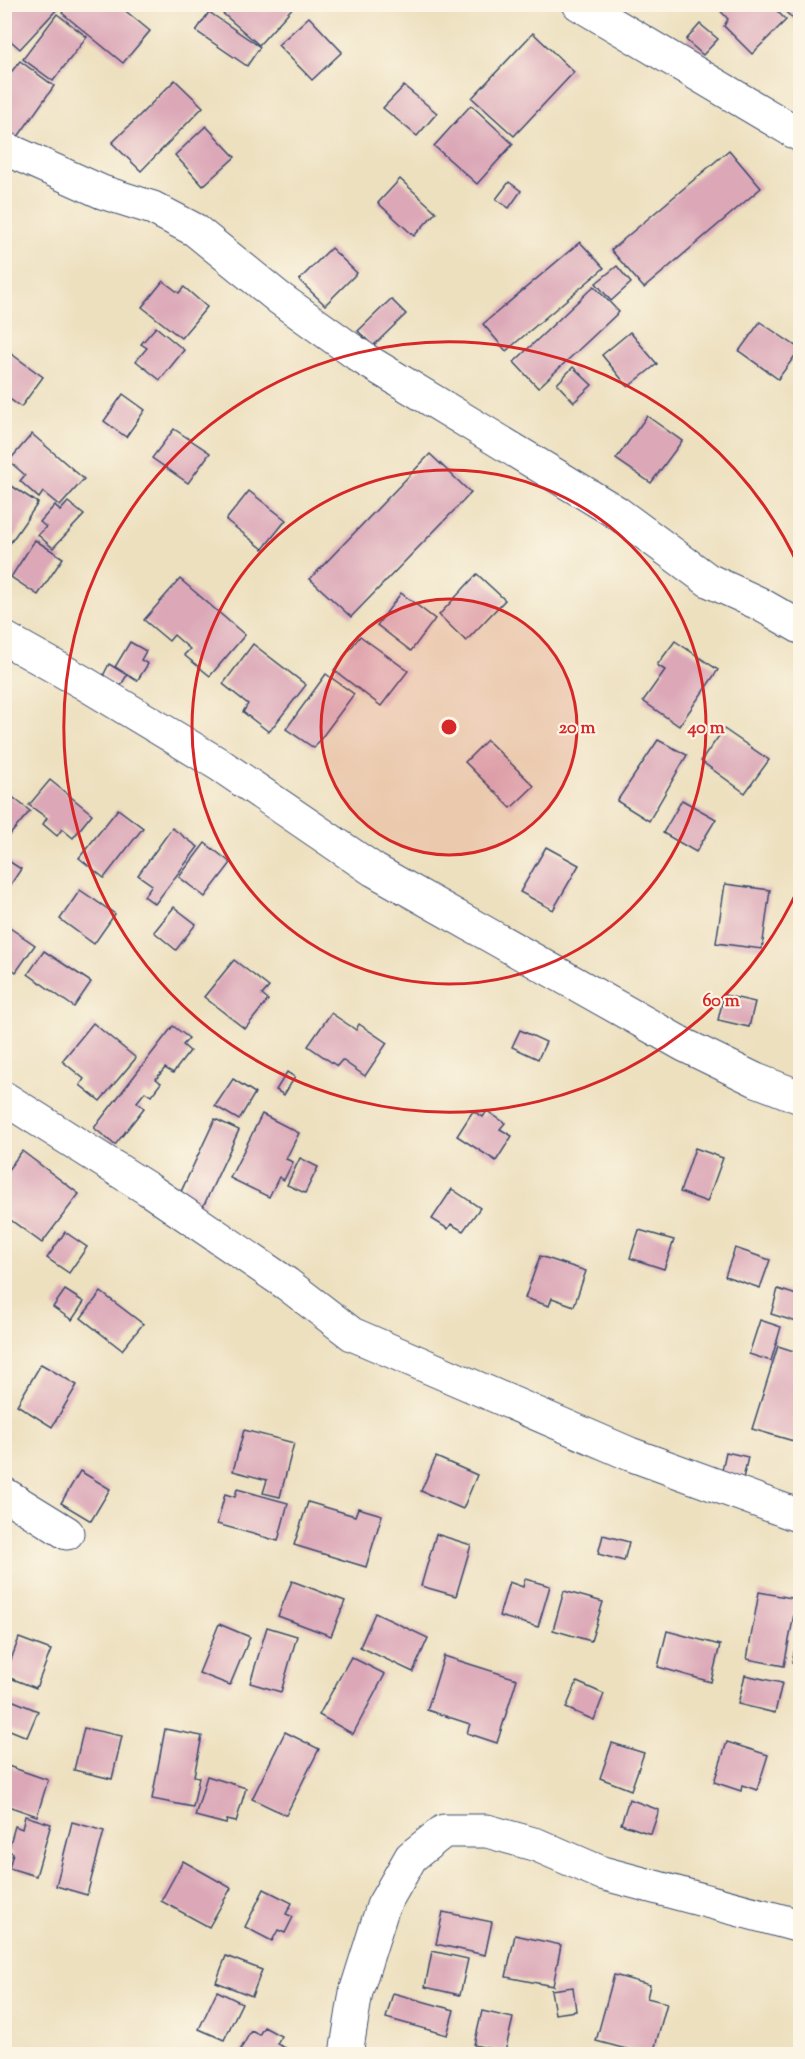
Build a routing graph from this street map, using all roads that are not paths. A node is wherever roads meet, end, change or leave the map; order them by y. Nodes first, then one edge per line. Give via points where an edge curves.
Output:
1 (579, 4) edge
2 (801, 135) edge
3 (12, 159) edge
4 (801, 627) edge
5 (4, 638) edge
6 (801, 1097) edge
7 (4, 1098) edge
8 (4, 1494) edge
9 (801, 1516) edge
10 (67, 1533) dead end
11 (801, 1926) edge
12 (346, 2055) edge

1 - 2 street
3 - 4 street via 153,208 195,231 364,359 616,512 708,580
5 - 6 street via 220,765 374,870 684,1045
7 - 9 street via 148,1189 287,1284 352,1334 630,1454
8 - 10 street
11 - 12 street via 602,1873 537,1845 487,1831 444,1831 411,1857 383,1906 356,1992

